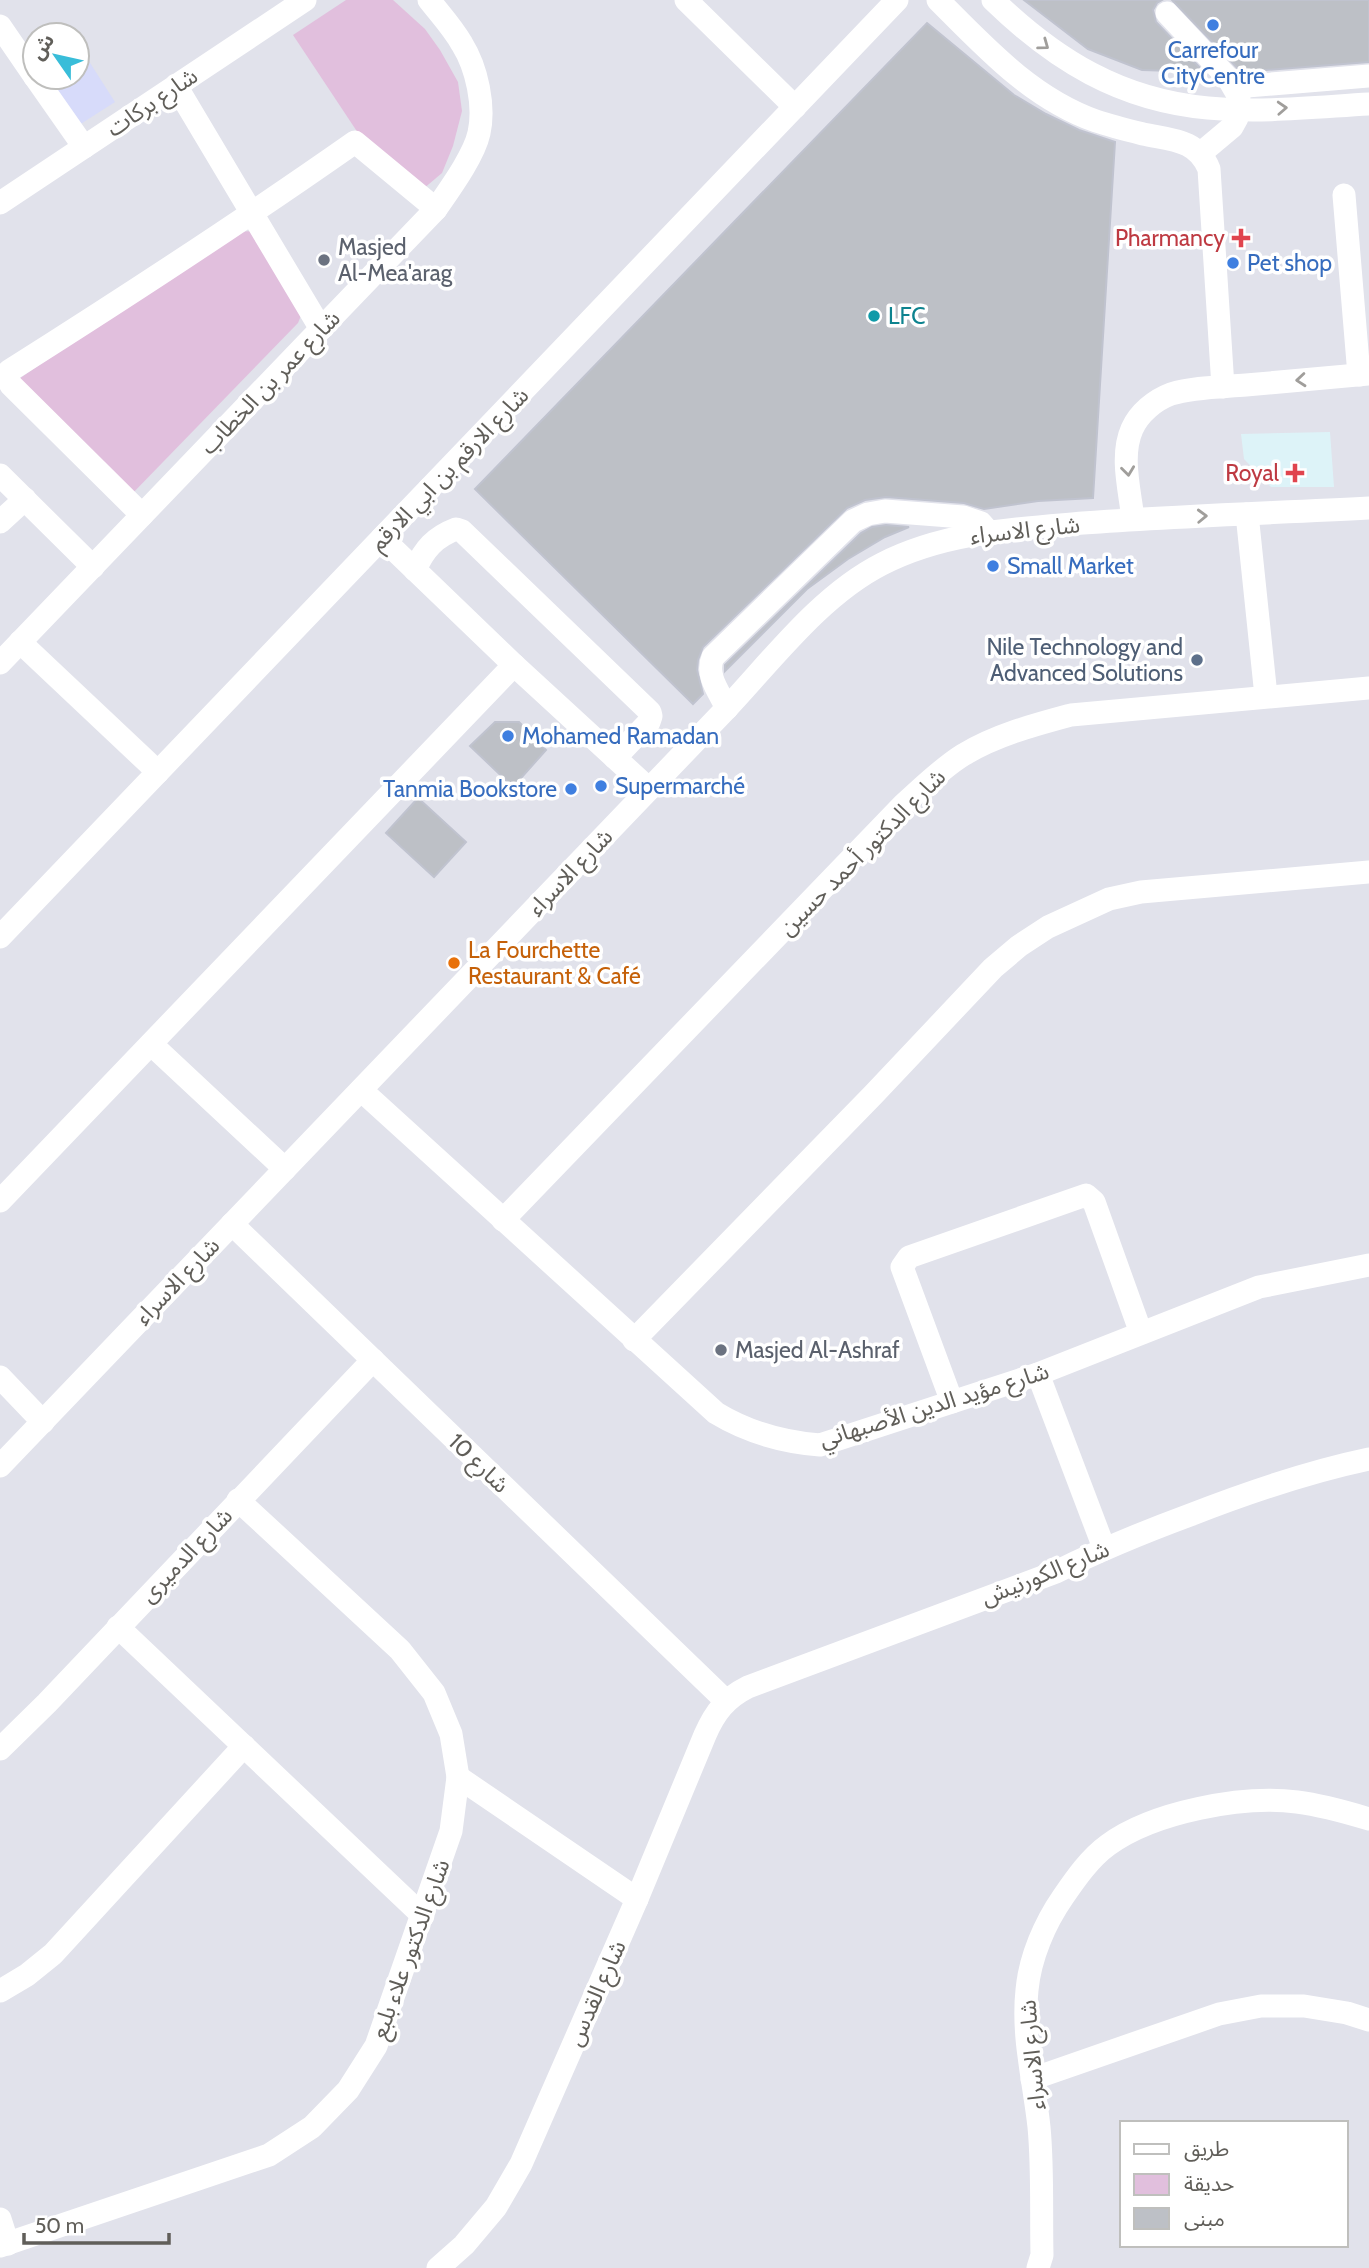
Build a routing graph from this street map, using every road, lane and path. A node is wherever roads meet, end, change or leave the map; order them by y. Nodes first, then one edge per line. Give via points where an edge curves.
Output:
1 (305, 0) edge
2 (429, 0) edge
3 (686, 0) edge
4 (897, 0) edge
5 (938, 0) edge
6 (993, 0) edge
7 (1167, 13) dead end
8 (0, 26) edge
9 (21, 57) edge
10 (1369, 76) edge
11 (176, 86) junction
12 (1240, 87) junction
13 (45, 91) edge
14 (1369, 104) edge
15 (795, 107) junction
16 (84, 147) junction
17 (1201, 153) junction
18 (1343, 195) dead end
19 (0, 203) edge
20 (436, 209) junction
21 (252, 214) junction
22 (321, 329) junction
23 (1364, 375) edge
24 (1223, 387) junction
25 (0, 475) edge
26 (25, 499) junction
27 (1369, 508) edge
28 (1247, 514) junction
29 (142, 515) junction
30 (1133, 519) junction
31 (0, 522) edge
32 (988, 531) junction
33 (382, 538) junction
34 (93, 567) junction
35 (415, 570) junction
36 (20, 642) junction
37 (0, 663) edge
38 (514, 665) junction
39 (1369, 688) edge
40 (1266, 696) junction
41 (727, 708) junction
42 (615, 758) junction
43 (158, 772) junction
44 (649, 789) junction
45 (1369, 872) edge
46 (0, 937) edge
47 (151, 1044) junction
48 (361, 1090) junction
49 (285, 1169) junction
50 (0, 1201) edge
51 (503, 1220) junction
52 (232, 1224) junction
53 (1369, 1265) edge
54 (1140, 1333) junction
55 (634, 1340) junction
56 (373, 1360) junction
57 (1038, 1374) junction
58 (0, 1377) edge
59 (952, 1402) junction
60 (43, 1422) junction
61 (1369, 1459) edge
62 (0, 1466) edge
63 (239, 1500) junction
64 (1104, 1548) junction
65 (118, 1627) junction
66 (726, 1701) junction
67 (244, 1746) junction
68 (0, 1749) edge
69 (458, 1777) junction
70 (1369, 1819) edge
71 (637, 1899) junction
72 (423, 1916) junction
73 (0, 1991) edge
74 (1369, 2020) edge
75 (1032, 2079) junction
76 (0, 2219) edge
77 (4, 2245) edge
78 (438, 2268) edge
79 (1038, 2268) edge

1 - 11 street, شارع بركات
2 - 20 street, شارع عمر بن الخطاب via 463,44 475,73 480,103 479,134
3 - 15 street
4 - 15 street, شارع الارقم بن ابي الارقم
5 - 17 street via 996,58 1040,93 1116,128 1182,141
6 -> 14 street via 1064,59 1097,78 1170,103 1247,110
7 - 12 street
8 - 9 street
10 - 12 street
11 - 16 street, شارع بركات
11 - 21 street
12 - 17 street via 1237,117 1225,134
13 - 16 street
15 - 33 street, شارع الارقم بن ابي الارقم
16 - 19 street, شارع بركات
17 - 24 street via 1209,169
18 - 23 street
20 - 21 street via 355,142
20 - 22 street, شارع عمر بن الخطاب
21 - 22 street
21 - 29 street via 9,372 8,380
22 - 29 street, شارع عمر بن الخطاب
23 -> 24 street
24 -> 30 street via 1171,395 1158,400 1139,418 1126,456
25 - 26 street
26 - 31 street
26 - 34 street
27 - 28 street, شارع الاسراء
30 -> 28 street, شارع الاسراء
28 - 40 street
29 - 34 street, شارع عمر بن الخطاب
30 - 32 street, شارع الاسراء
32 - 41 street, شارع الاسراء via 918,548 846,586
32 - 41 street via 981,523 963,517 885,511 853,522 713,657 711,677
33 - 35 street
33 - 43 street, شارع الارقم بن ابي الارقم
34 - 36 street, شارع عمر بن الخطاب
35 - 38 street
35 - 42 street via 430,544 443,534 462,531 650,712 649,722
36 - 37 street, شارع عمر بن الخطاب
36 - 43 street
38 - 42 street
38 - 47 street
39 - 40 street, شارع الدكتور أحمد حسين
40 - 51 street, شارع الدكتور أحمد حسين via 1071,715 963,755 904,804
41 - 44 street, شارع الاسراء
42 - 44 street
43 - 46 street, شارع الارقم بن ابي الارقم
44 - 48 street, شارع الاسراء
45 - 55 street via 1141,892 1109,899 1048,927 993,968
47 - 49 street
47 - 50 street
48 - 49 street, شارع الاسراء
48 - 51 street, شارع مؤيد الدين الأصبهاني
49 - 52 street, شارع الاسراء
51 - 55 street, شارع مؤيد الدين الأصبهاني
52 - 56 street, شارع 10
52 - 60 street, شارع الاسراء
53 - 54 street, شارع مؤيد الدين الأصبهاني via 1259,1287
54 - 57 street, شارع مؤيد الدين الأصبهاني
54 - 59 street via 1094,1202 1086,1195 909,1257 902,1267
55 - 59 street, شارع مؤيد الدين الأصبهاني via 716,1413 740,1427 792,1443 820,1445
56 - 63 street, شارع الدميرى
56 - 66 street, شارع 10
57 - 59 street, شارع مؤيد الدين الأصبهاني
57 - 64 street
58 - 60 street
60 - 62 street, شارع الاسراء
61 - 64 street, شارع الكورنيش via 1262,1488
63 - 65 street, شارع الدميرى
63 - 69 street, شارع الدكتور علاء بلبع via 409,1661 434,1693 451,1734
64 - 66 street, شارع الكورنيش via 1056,1572 748,1687
65 - 67 street
65 - 68 street, شارع الدميرى
66 - 71 street, شارع القدس via 714,1715
67 - 72 street
67 - 73 street via 53,1954
69 - 71 street
69 - 72 street, شارع الدكتور علاء بلبع via 451,1831
70 - 75 street, شارع الاسراء via 1295,1801 1245,1801 1154,1821 1108,1845 1077,1876 1052,1912 1036,1949 1027,1988 1025,2028
71 - 78 street, شارع القدس via 521,2164 496,2207
72 - 77 street, شارع الدكتور علاء بلبع via 376,2046 348,2090 312,2127 269,2155
74 - 75 street via 1304,2006 1261,2006 1219,2014
75 - 79 street, شارع الاسراء via 1039,2130 1042,2255
76 - 77 street

